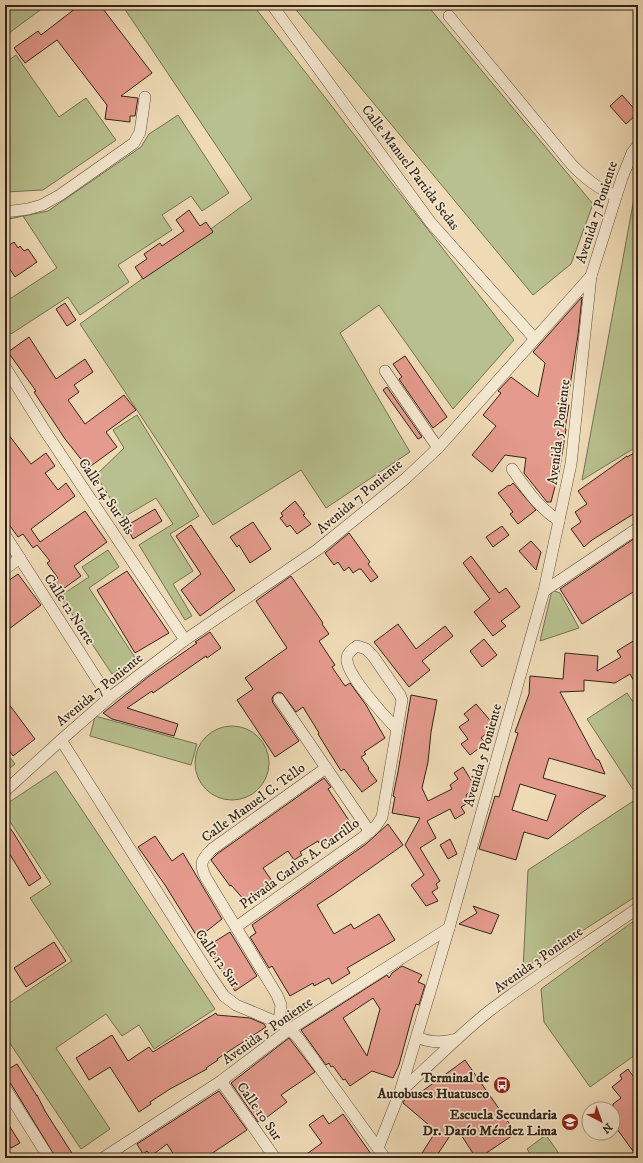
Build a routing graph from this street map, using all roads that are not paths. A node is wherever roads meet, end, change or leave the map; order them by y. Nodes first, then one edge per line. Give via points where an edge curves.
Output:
1 (272, 5) edge
2 (449, 16) dead end
3 (145, 97) dead end
4 (638, 145) edge
5 (616, 196) junction
6 (5, 212) edge
7 (591, 276) junction
8 (535, 339) junction
9 (5, 367) edge
10 (385, 371) dead end
11 (438, 448) junction
12 (512, 469) dead end
13 (559, 521) junction
14 (638, 528) edge
15 (5, 535) edge
16 (20, 558) junction
17 (5, 569) edge
18 (544, 591) junction
19 (185, 640) junction
20 (109, 698) junction
21 (280, 699) dead end
22 (397, 729) junction
23 (61, 740) junction
24 (326, 768) junction
25 (5, 791) edge
26 (370, 832) junction
27 (638, 908) edge
28 (236, 927) junction
29 (449, 928) junction
30 (279, 1023) junction
31 (290, 1029) junction
32 (417, 1037) junction
33 (458, 1039) junction
34 (221, 1081) junction
35 (5, 1088) edge
36 (400, 1092) junction
37 (378, 1148) junction
38 (49, 1158) edge
39 (103, 1158) edge
40 (275, 1158) edge
41 (385, 1158) edge

1 - 8 street, Calle Manuel Partida Sedas via 431,223
2 - 5 street via 572,165 588,181
3 - 6 street via 140,132 134,143 42,205
4 - 5 street, Avenida 7 Poniente
5 - 7 street, Avenida 7 Poniente
7 - 8 street, Avenida 7 Poniente
7 - 13 street, Avenida 5 Poniente via 571,464
8 - 11 street, Avenida 7 Poniente
9 - 19 street, Calle 14 Sur Bis
10 - 11 street
11 - 19 street, Avenida 7 Poniente via 317,550
12 - 13 street via 537,503
13 - 18 street, Avenida 5 Poniente
14 - 18 street
15 - 16 street, Calle 12 Norte
16 - 17 street
16 - 20 street, Calle 12 Norte
18 - 29 street, Avenida 5 Poniente
19 - 20 street, Avenida 7 Poniente
20 - 23 street, Avenida 7 Poniente
21 - 24 street
22 - 22 street, Privada Carlos A. Carrillo via 379,711 350,671 346,659 349,652 357,646 366,649 373,656 400,695 402,707
22 - 26 street, Privada Carlos A. Carrillo via 382,817
23 - 25 street, Avenida 7 Poniente
23 - 30 street, Calle 12 Sur via 224,996 236,1005
24 - 26 street
24 - 28 street, Calle Manuel C. Tello via 204,856 201,870
26 - 28 street, Privada Carlos A. Carrillo
27 - 33 street, Avenida 3 Poniente via 513,993
28 - 30 street via 277,995 281,1005
29 - 31 street, Avenida 5 Poniente
29 - 32 street, Avenida 5 Poniente
30 - 31 street, Calle 12 Sur
31 - 34 street, Avenida 5 Poniente
31 - 37 street, Calle 12 Sur
32 - 33 street via 437,1042
32 - 36 street, Avenida 5 Poniente
33 - 36 street, Avenida 3 Poniente
34 - 39 street, Avenida 5 Poniente
34 - 40 street, Calle 10 Sur
35 - 38 street
36 - 37 street, Avenida 5 Poniente
37 - 41 street, Calle 12 Sur

